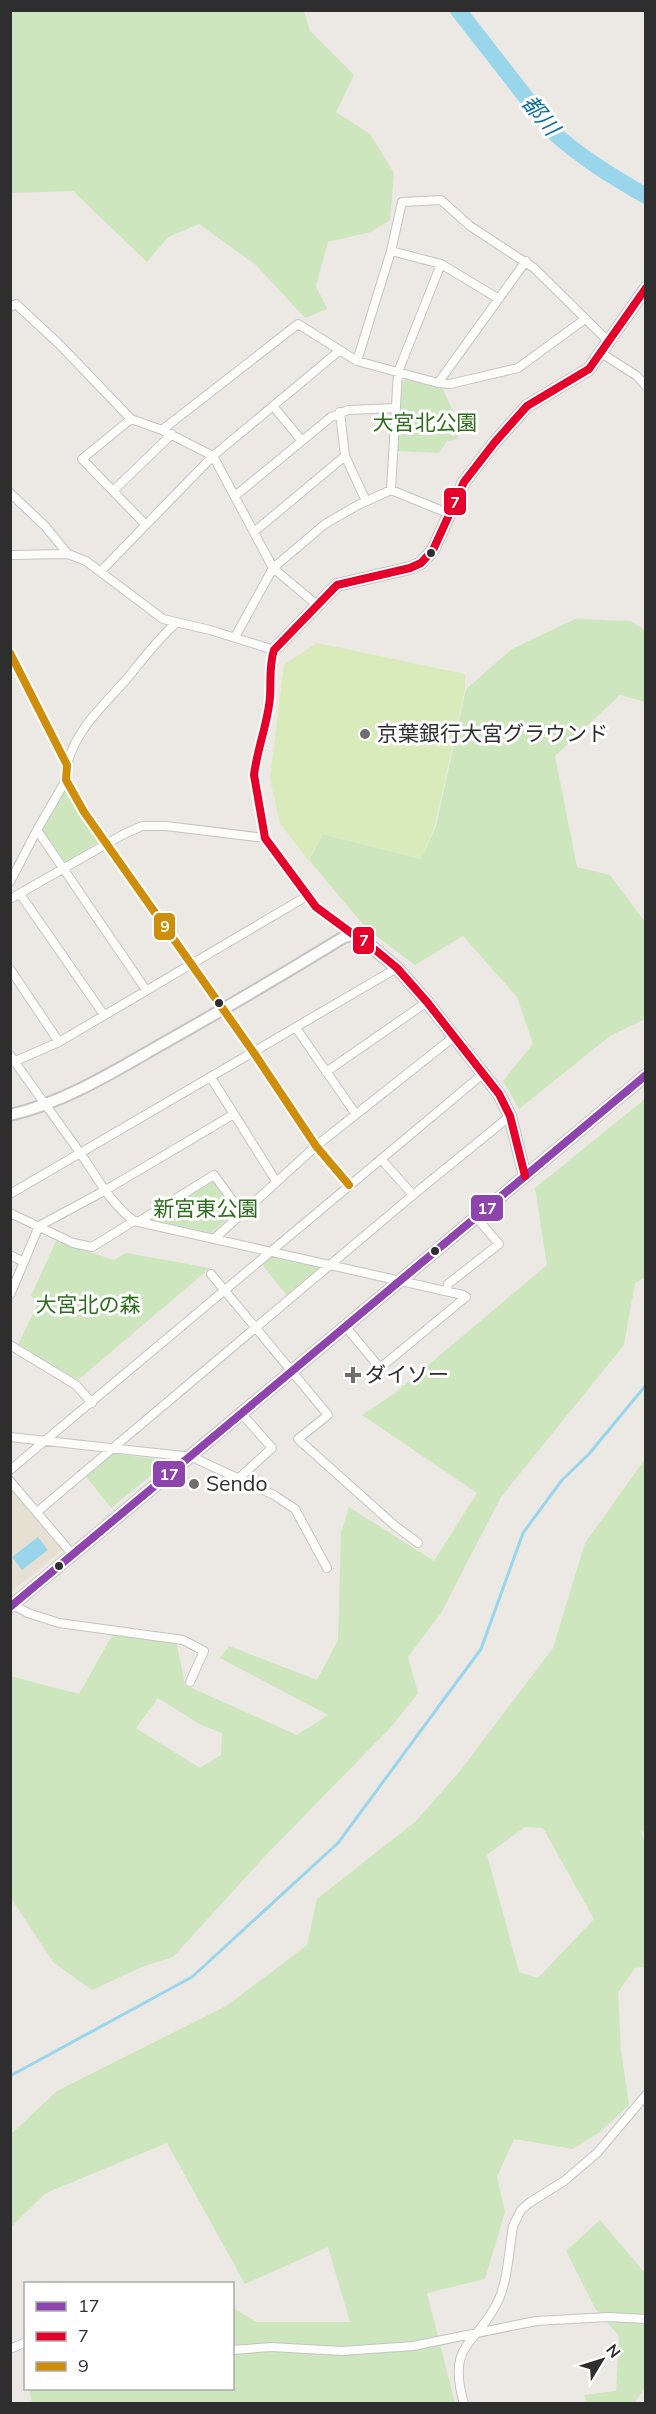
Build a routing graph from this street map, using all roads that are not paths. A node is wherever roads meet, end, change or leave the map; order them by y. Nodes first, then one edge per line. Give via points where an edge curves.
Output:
1 (391, 251) junction
2 (526, 261) junction
3 (441, 264) junction
4 (645, 288) edge
5 (499, 299) junction
6 (10, 307) edge
7 (585, 319) junction
8 (609, 342) junction
9 (339, 351) junction
10 (601, 353) junction
11 (357, 361) junction
12 (398, 372) junction
13 (438, 383) junction
14 (645, 386) edge
15 (273, 406) junction
16 (396, 408) junction
17 (340, 412) junction
18 (131, 419) junction
19 (162, 430) junction
20 (172, 434) junction
21 (302, 441) junction
22 (213, 456) junction
23 (345, 456) junction
24 (391, 490) junction
25 (113, 491) junction
26 (10, 494) edge
27 (235, 496) junction
28 (366, 501) junction
29 (450, 514) junction
30 (146, 525) junction
31 (254, 532) junction
32 (68, 554) junction
33 (10, 555) edge
34 (273, 568) junction
35 (101, 571) junction
36 (317, 605) junction
37 (176, 623) junction
38 (235, 637) junction
39 (274, 650) junction
40 (10, 653) edge
41 (67, 765) junction
42 (66, 780) junction
43 (37, 830) junction
44 (265, 838) junction
45 (106, 844) junction
46 (63, 868) junction
47 (10, 882) edge
48 (20, 894) junction
49 (307, 896) junction
50 (10, 899) edge
51 (354, 935) junction
52 (191, 964) junction
53 (397, 968) junction
54 (10, 969) edge
55 (146, 990) junction
56 (427, 1002) junction
57 (223, 1010) junction
58 (104, 1015) junction
59 (296, 1028) junction
60 (454, 1036) junction
61 (59, 1042) junction
62 (254, 1053) junction
63 (12, 1060) edge
64 (327, 1072) junction
65 (484, 1073) junction
66 (645, 1075) edge
67 (211, 1078) junction
68 (43, 1104) junction
69 (355, 1113) junction
70 (234, 1114) junction
71 (10, 1115) edge
72 (510, 1116) junction
73 (316, 1146) junction
74 (81, 1154) junction
75 (381, 1159) junction
76 (525, 1176) junction
77 (276, 1181) junction
78 (350, 1185) junction
79 (104, 1191) junction
80 (10, 1194) edge
81 (413, 1195) junction
82 (241, 1212) junction
83 (10, 1213) edge
84 (475, 1216) junction
85 (136, 1221) junction
86 (39, 1226) junction
87 (215, 1238) junction
88 (272, 1252) junction
89 (10, 1255) edge
90 (24, 1262) junction
91 (330, 1265) junction
92 (211, 1274) dead end
93 (399, 1280) junction
94 (225, 1291) junction
95 (447, 1291) junction
96 (10, 1295) edge
97 (345, 1326) junction
98 (255, 1327) junction
99 (10, 1345) edge
100 (293, 1371) junction
101 (92, 1403) junction
102 (242, 1414) junction
103 (10, 1437) edge
104 (46, 1441) junction
105 (113, 1448) junction
106 (192, 1457) junction
107 (10, 1470) edge
108 (238, 1479) junction
109 (10, 1481) edge
110 (37, 1512) junction
111 (418, 1543) dead end
112 (73, 1555) junction
113 (327, 1568) dead end
114 (12, 1606) edge
115 (190, 1682) dead end
116 (645, 2095) edge
117 (645, 2319) edge
118 (477, 2332) junction
119 (24, 2343) edge
120 (10, 2349) edge
121 (234, 2350) edge
122 (464, 2403) edge

1 - 2 street via 402,202 441,200 470,226
1 - 3 street
1 - 11 street
2 - 5 street
2 - 7 street
3 - 5 street
3 - 12 street
4 - 8 street
5 - 13 street
6 - 18 street via 15,304 59,344
7 - 8 street
7 - 13 street via 518,368 450,384
8 - 10 street
9 - 11 street
9 - 15 street
9 - 19 street via 298,324
10 - 14 street via 637,375
10 - 29 street via 589,369 519,413 464,482
11 - 12 street
12 - 13 street
12 - 16 street
15 - 21 street
15 - 22 street
16 - 17 street
16 - 24 street
17 - 21 street
17 - 23 street
18 - 19 street
18 - 25 street via 82,459
19 - 20 street
20 - 22 street
20 - 25 street
21 - 27 street
22 - 27 street
22 - 30 street
23 - 28 street
23 - 31 street
24 - 28 street
24 - 29 street
25 - 30 street
26 - 32 street
27 - 31 street
28 - 34 street via 325,524
29 - 36 street via 433,550 421,563 337,585
30 - 35 street
31 - 34 street
32 - 33 street
32 - 35 street
34 - 36 street
34 - 38 street
35 - 37 street via 148,610
36 - 39 street
37 - 38 street
37 - 41 street via 98,709 71,748
38 - 39 street
39 - 44 street via 266,722 254,776
40 - 41 street
41 - 42 street
42 - 43 street
42 - 45 street
43 - 46 street
43 - 47 street
44 - 45 street via 142,826
44 - 49 street
45 - 46 street
45 - 52 street
46 - 48 street
46 - 55 street
48 - 50 street
48 - 58 street
49 - 51 street
49 - 52 street
51 - 53 street
51 - 57 street
52 - 55 street
52 - 57 street
53 - 56 street
53 - 59 street
54 - 61 street
55 - 58 street
56 - 60 street
56 - 64 street
57 - 62 street
57 - 68 street via 96,1082
58 - 61 street
59 - 62 street
59 - 64 street
60 - 65 street
60 - 69 street
61 - 63 street
62 - 67 street
62 - 73 street
63 - 68 street
64 - 69 street
65 - 72 street
65 - 75 street
66 - 76 street
67 - 70 street
67 - 74 street
68 - 71 street
68 - 74 street
69 - 73 street
70 - 77 street
70 - 79 street
72 - 76 street
72 - 81 street
73 - 77 street
73 - 78 street
74 - 79 street
74 - 80 street
75 - 78 street
75 - 81 street
76 - 84 street
77 - 82 street
78 - 88 street
79 - 85 street
79 - 86 street
81 - 91 street
82 - 85 street via 214,1175
82 - 87 street
83 - 86 street
84 - 93 street
84 - 95 street via 499,1244 448,1284
85 - 86 street via 92,1247 73,1243
85 - 87 street
86 - 90 street
87 - 88 street
88 - 91 street
88 - 94 street
89 - 90 street
90 - 96 street
91 - 93 street
91 - 98 street
92 - 94 street
93 - 95 street
93 - 97 street
94 - 98 street
94 - 101 street
95 - 97 street via 466,1298 380,1368
97 - 100 street
98 - 100 street
98 - 105 street
99 - 101 street via 76,1385
100 - 102 street
100 - 111 street via 328,1414 298,1439
101 - 104 street
102 - 106 street
102 - 108 street via 272,1448
103 - 104 street
104 - 105 street
104 - 107 street
105 - 106 street
105 - 110 street
106 - 108 street
106 - 112 street
108 - 113 street via 295,1509
109 - 110 street
110 - 112 street
112 - 114 street
114 - 115 street via 59,1623 183,1640 204,1651
116 - 118 street via 586,2164 522,2210 513,2226 502,2291
117 - 118 street via 536,2321
118 - 121 street via 413,2346
118 - 122 street via 459,2360 457,2373
119 - 120 street

